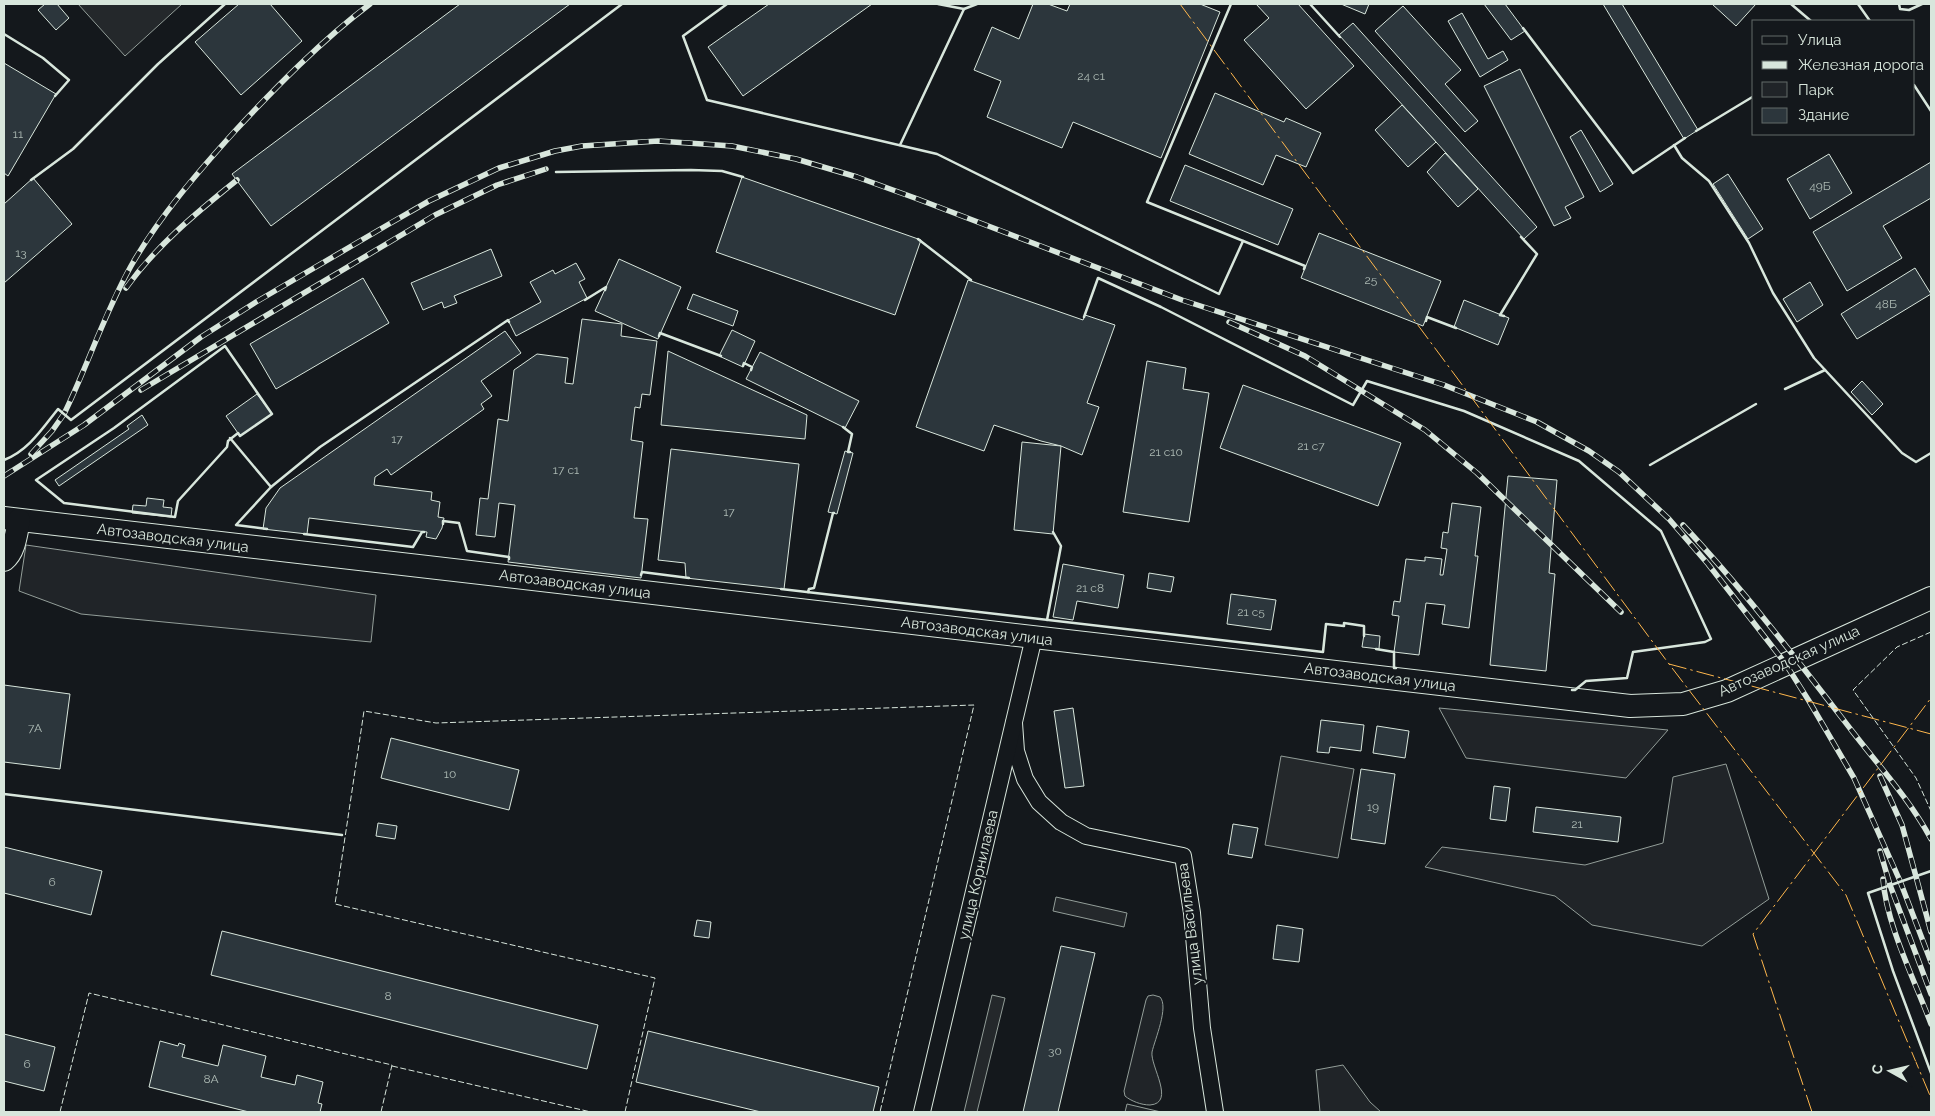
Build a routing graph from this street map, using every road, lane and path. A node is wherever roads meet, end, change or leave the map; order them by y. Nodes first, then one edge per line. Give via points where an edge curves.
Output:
1 (12, 519) edge
2 (4, 560) edge
3 (1931, 598) edge
4 (1034, 637) junction
5 (1014, 723) junction
6 (922, 1112) edge
7 (1215, 1112) edge

1 - 2 street via 14,542
1 - 4 street, Автозаводская улица
3 - 4 street, Автозаводская улица via 1727,691 1694,702 1662,706 1592,703
4 - 5 street, улица Корнилаева
5 - 6 street, улица Корнилаева
5 - 7 street, улица Васильева via 1016,751 1025,778 1040,802 1061,822 1086,836 1183,856

